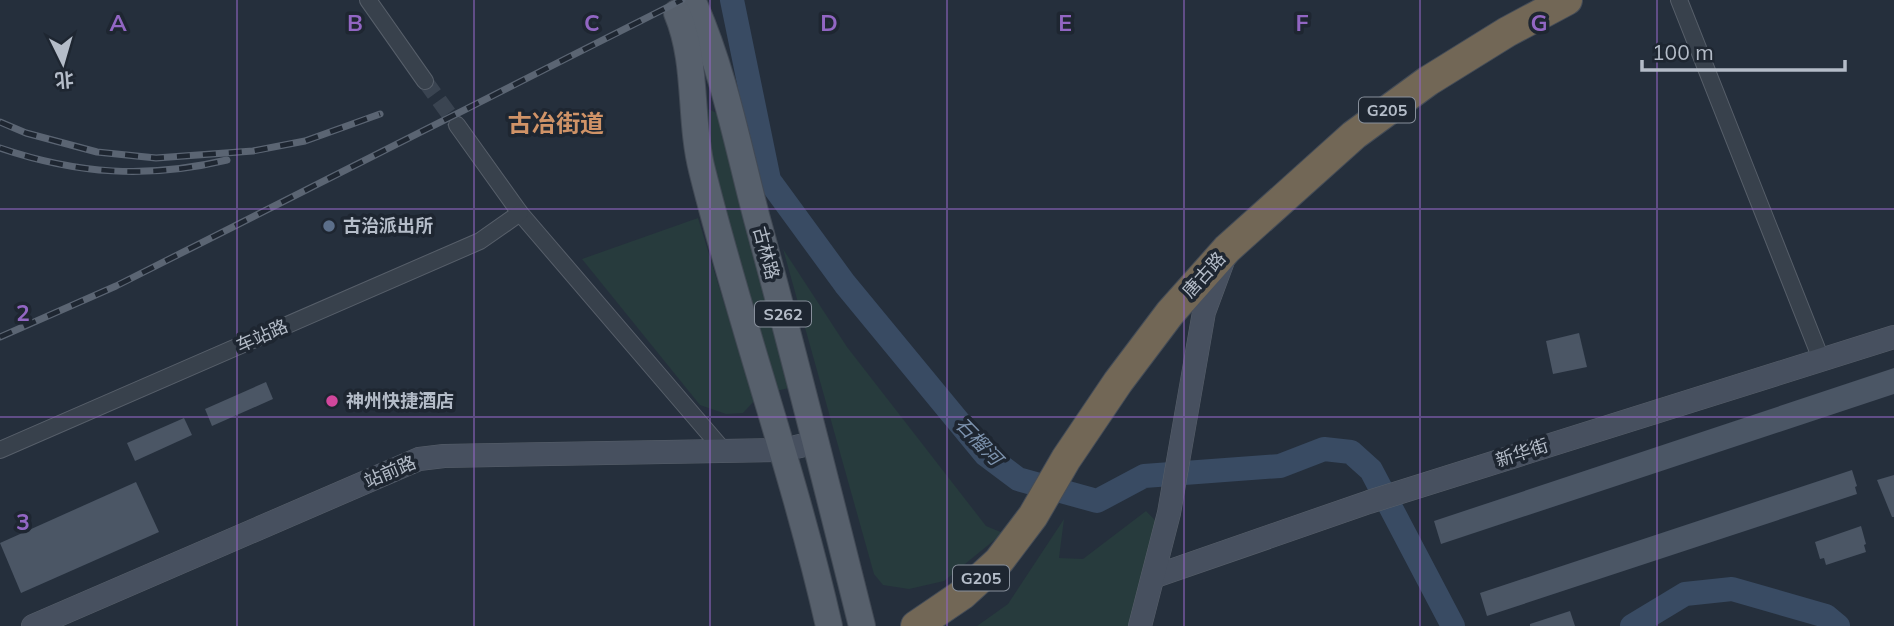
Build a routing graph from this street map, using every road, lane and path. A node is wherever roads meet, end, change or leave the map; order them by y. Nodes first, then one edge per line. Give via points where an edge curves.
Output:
1 (368, 0) edge
2 (1567, 0) edge
3 (1679, 0) edge
4 (425, 80) tunnel mouth
5 (457, 125) tunnel mouth
6 (520, 213) junction
7 (1227, 249) junction
8 (1894, 337) edge
9 (1821, 359) junction
10 (817, 442) junction
11 (0, 450) edge
12 (783, 450) junction
13 (724, 451) junction
14 (1153, 578) junction
15 (33, 626) edge
16 (829, 626) edge
17 (862, 626) edge
18 (916, 626) edge
19 (1140, 626) edge

1 - 4 street
2 - 7 highway, 唐古路 / G205 via 1428,81 1354,135
3 - 9 street
5 - 6 street
6 - 11 street, 车站路 via 480,241
6 - 13 street
7 - 14 street via 1204,312
7 - 18 highway, 唐古路 / G205 via 1170,313 1118,382 999,561 963,594
8 - 9 street, 新华街
9 - 14 street, 新华街 via 1393,494
10 - 12 street, 站前路
10 - 12 main road, 古林路 / S262 via 704,27 686,9 701,166
10 - 17 main road, 古林路 / S262
12 - 13 street, 站前路
12 - 16 main road, 古林路 / S262
13 - 15 street, 站前路 via 419,459
14 - 19 street

